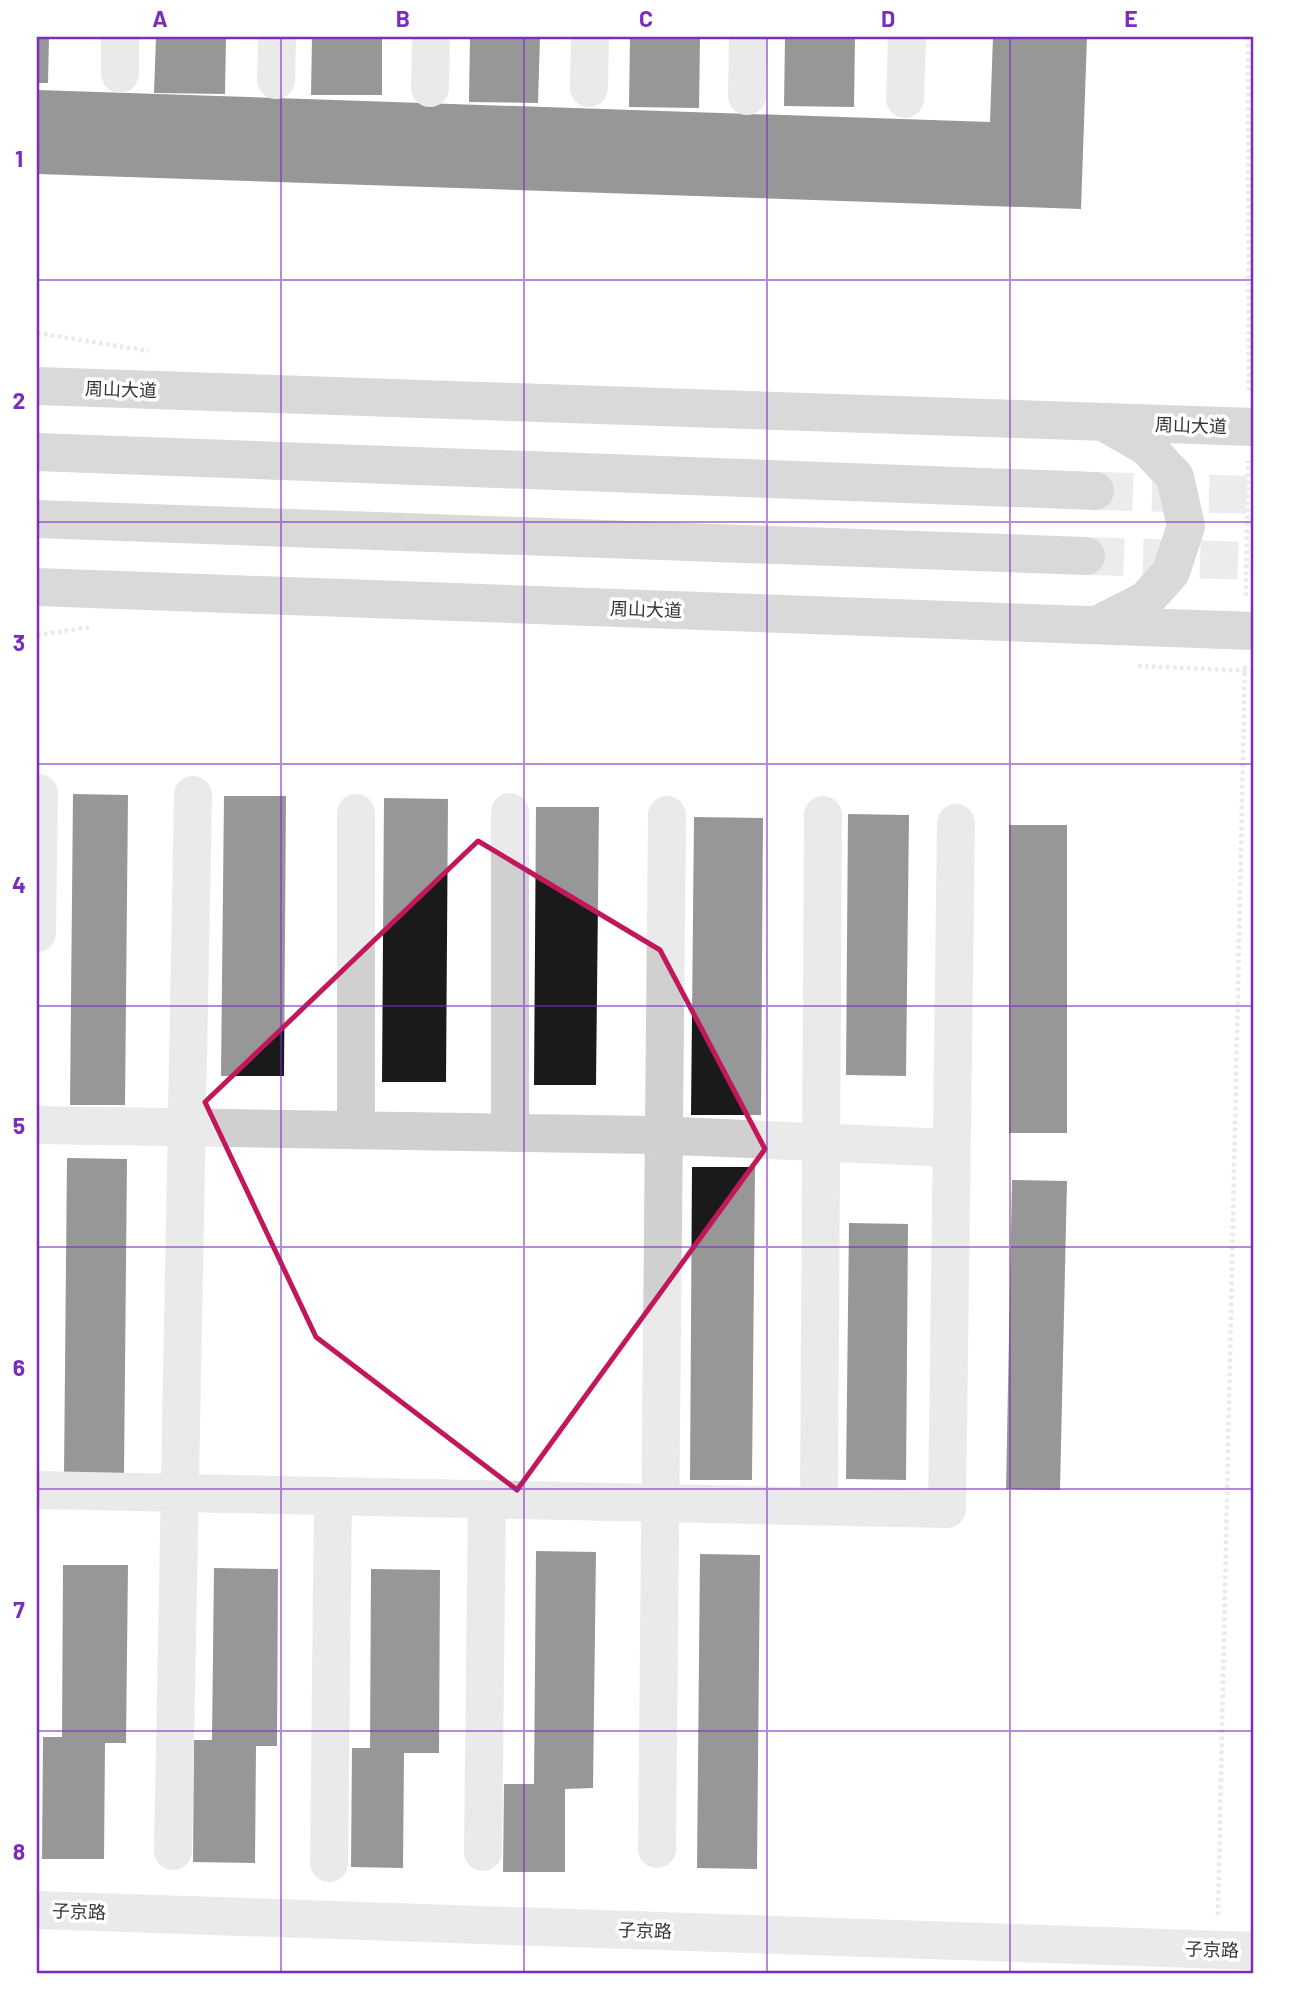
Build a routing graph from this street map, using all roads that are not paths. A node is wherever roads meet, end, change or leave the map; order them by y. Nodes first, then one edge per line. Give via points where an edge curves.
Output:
1 (277, 37) edge
2 (431, 37) edge
3 (590, 37) edge
4 (748, 37) edge
5 (907, 37) edge
6 (276, 79) dead end
7 (430, 88) dead end
8 (589, 88) dead end
9 (747, 96) dead end
10 (905, 99) dead end
11 (37, 386) edge
12 (1104, 422) junction
13 (1251, 427) edge
14 (37, 452) edge
15 (1095, 491) tunnel mouth
16 (37, 519) edge
17 (1086, 556) tunnel mouth
18 (37, 587) edge
19 (1094, 626) junction
20 (1250, 632) edge
21 (39, 793) dead end
22 (193, 795) dead end
23 (510, 812) dead end
24 (356, 813) dead end
25 (667, 815) dead end
26 (823, 816) dead end
27 (956, 822) dead end
28 (37, 933) edge
29 (37, 1125) edge
30 (186, 1127) junction
31 (356, 1130) junction
32 (510, 1133) junction
33 (664, 1136) junction
34 (821, 1143) junction
35 (951, 1149) junction
36 (37, 1490) edge
37 (180, 1493) junction
38 (333, 1496) junction
39 (487, 1499) junction
40 (661, 1503) junction
41 (819, 1506) junction
42 (657, 1849) dead end
43 (173, 1851) dead end
44 (482, 1852) dead end
45 (329, 1863) dead end
46 (37, 1910) edge
47 (1236, 1950) edge

1 - 6 street
2 - 7 street
3 - 8 street
4 - 9 street
5 - 10 street
11 - 12 main road, 周山大道
12 - 13 main road, 周山大道
12 - 19 main road via 1147,447 1174,477 1186,526 1171,572 1146,600
14 - 15 main road
16 - 17 main road
18 - 19 main road, 周山大道
19 - 20 main road, 周山大道
21 - 28 street
22 - 30 street
23 - 32 street
24 - 31 street
25 - 33 street
26 - 34 street
27 - 35 street
29 - 30 street
30 - 31 street
30 - 37 street
31 - 32 street
32 - 33 street
33 - 34 street
33 - 40 street
34 - 35 street
34 - 41 street
35 - 41 street via 947,1509
36 - 37 street
37 - 38 street
37 - 43 street
38 - 39 street
38 - 45 street
39 - 40 street
39 - 44 street
40 - 41 street
40 - 42 street
46 - 47 street, 子京路

